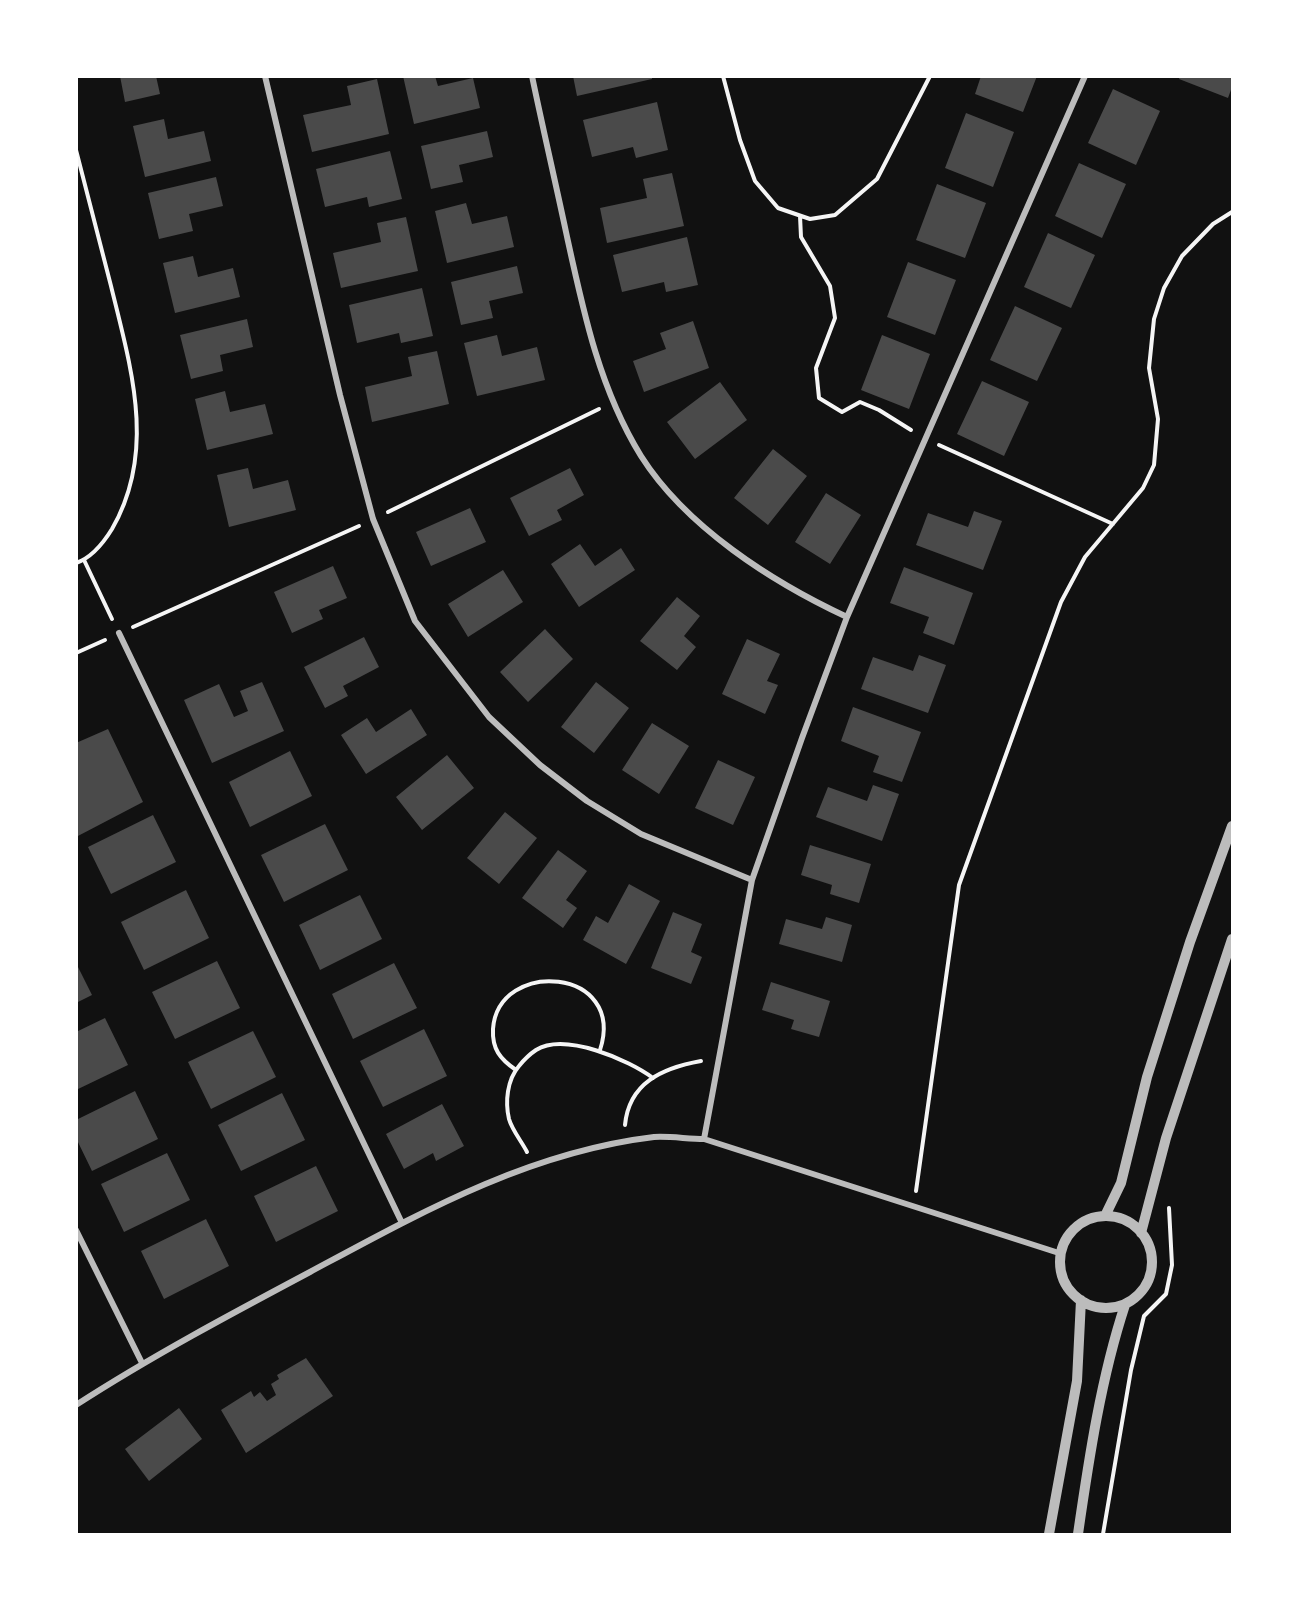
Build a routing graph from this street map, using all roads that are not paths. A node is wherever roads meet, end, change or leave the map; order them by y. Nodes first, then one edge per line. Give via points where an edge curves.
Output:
1 (265, 76) edge
2 (532, 76) edge
3 (1085, 76) edge
4 (847, 617) junction
5 (119, 633) road end
6 (1233, 826) edge
7 (752, 880) junction
8 (1233, 939) edge
9 (704, 1139) junction
10 (1105, 1216) junction
11 (402, 1223) junction
12 (76, 1230) edge
13 (1140, 1233) junction
14 (1062, 1254) junction
15 (1081, 1300) junction
16 (1125, 1305) junction
17 (142, 1363) junction
18 (76, 1405) edge
19 (1049, 1534) edge
20 (1078, 1534) edge

1 - 7 street via 373,519 415,621 489,717 586,801 641,834
2 - 4 street via 584,314 601,372 642,458 675,498 715,534 798,594
3 - 4 street
4 - 7 street
5 - 11 street
6 - 10 street via 1150,1066 1121,1183
7 - 9 street
8 - 13 street via 1166,1137
9 - 11 street via 657,1137 566,1155 439,1203
9 - 14 street
10 - 13 street via 1123,1219
10 - 14 street via 1087,1220 1073,1230
11 - 17 street
12 - 17 street
13 - 16 street via 1148,1244 1152,1261 1149,1279
14 - 15 street via 1064,1281
15 - 16 street via 1089,1306 1107,1309
15 - 19 street via 1077,1381
16 - 20 street via 1103,1388
17 - 18 street

